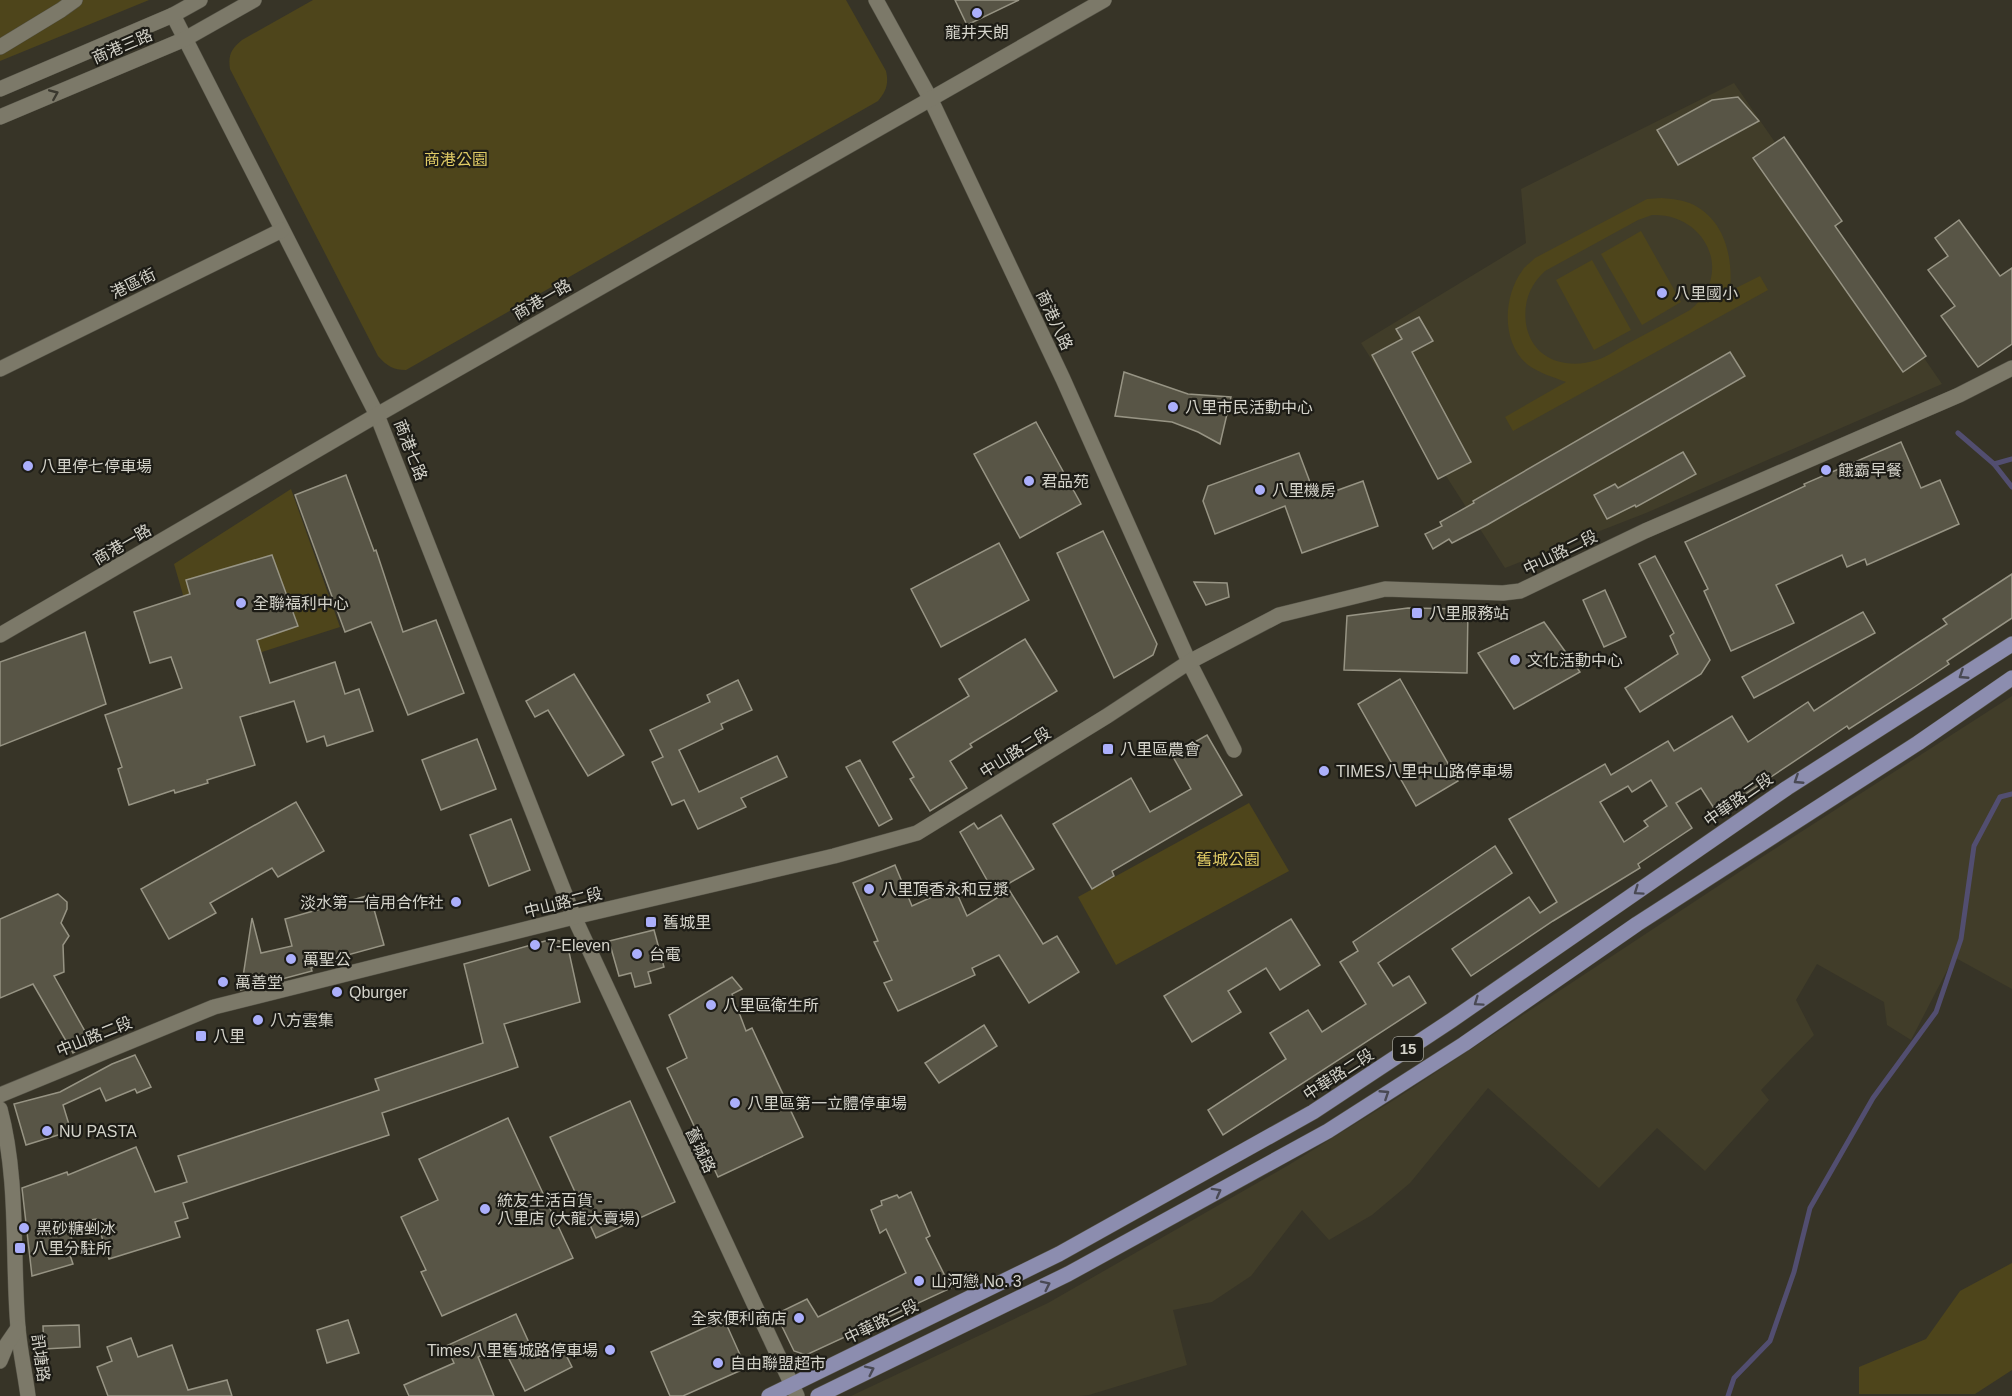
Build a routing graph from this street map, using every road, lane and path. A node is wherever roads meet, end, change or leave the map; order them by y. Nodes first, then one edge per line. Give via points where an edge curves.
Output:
1 (75, 0) edge
2 (200, 0) edge
3 (254, 0) edge
4 (876, 0) edge
5 (1104, 0) edge
6 (173, 15) junction
7 (185, 39) junction
8 (0, 46) edge
9 (0, 89) edge
10 (930, 98) junction
11 (0, 117) edge
12 (282, 230) junction
13 (2012, 368) edge
14 (0, 369) edge
15 (377, 414) junction
16 (0, 635) edge
17 (2012, 644) edge
18 (1189, 662) junction
19 (2012, 678) edge
20 (1234, 750) dead end
21 (574, 917) junction
22 (0, 1095) edge
23 (0, 1109) edge
24 (18, 1328) junction
25 (0, 1361) edge
26 (794, 1391) edge
27 (28, 1396) edge
28 (769, 1396) edge
29 (818, 1396) edge

1 - 8 street
2 - 6 street, 商港三路
3 - 7 street, 商港三路
4 - 10 street, 商港八路
5 - 10 street, 商港一路
6 - 7 street, 商港七路
6 - 9 street, 商港三路
11 -> 7 street, 商港三路
7 - 12 street, 商港七路
10 - 15 street, 商港一路
10 - 18 street, 商港八路 via 1063,379
12 - 14 street, 港區街
12 - 15 street, 商港七路
13 - 18 street, 中山路二段 via 1959,395 1645,531 1520,591 1385,589 1279,615
15 - 16 street, 商港一路
15 - 21 street, 商港七路
17 -> 26 main road, 中華路二段 / 15 via 1787,788 1313,1112 1059,1254
18 - 20 street, 商港八路
18 - 21 street, 中山路二段 via 916,833
29 -> 19 main road, 15 via 1068,1274 1328,1131
21 - 22 street, 中山路二段 via 214,1007
21 - 26 street, 舊城路
23 - 24 street, 訊塘路 via 11,1184
24 - 25 street
24 - 27 street, 訊塘路
26 - 28 main road, 中華路二段 / 15

